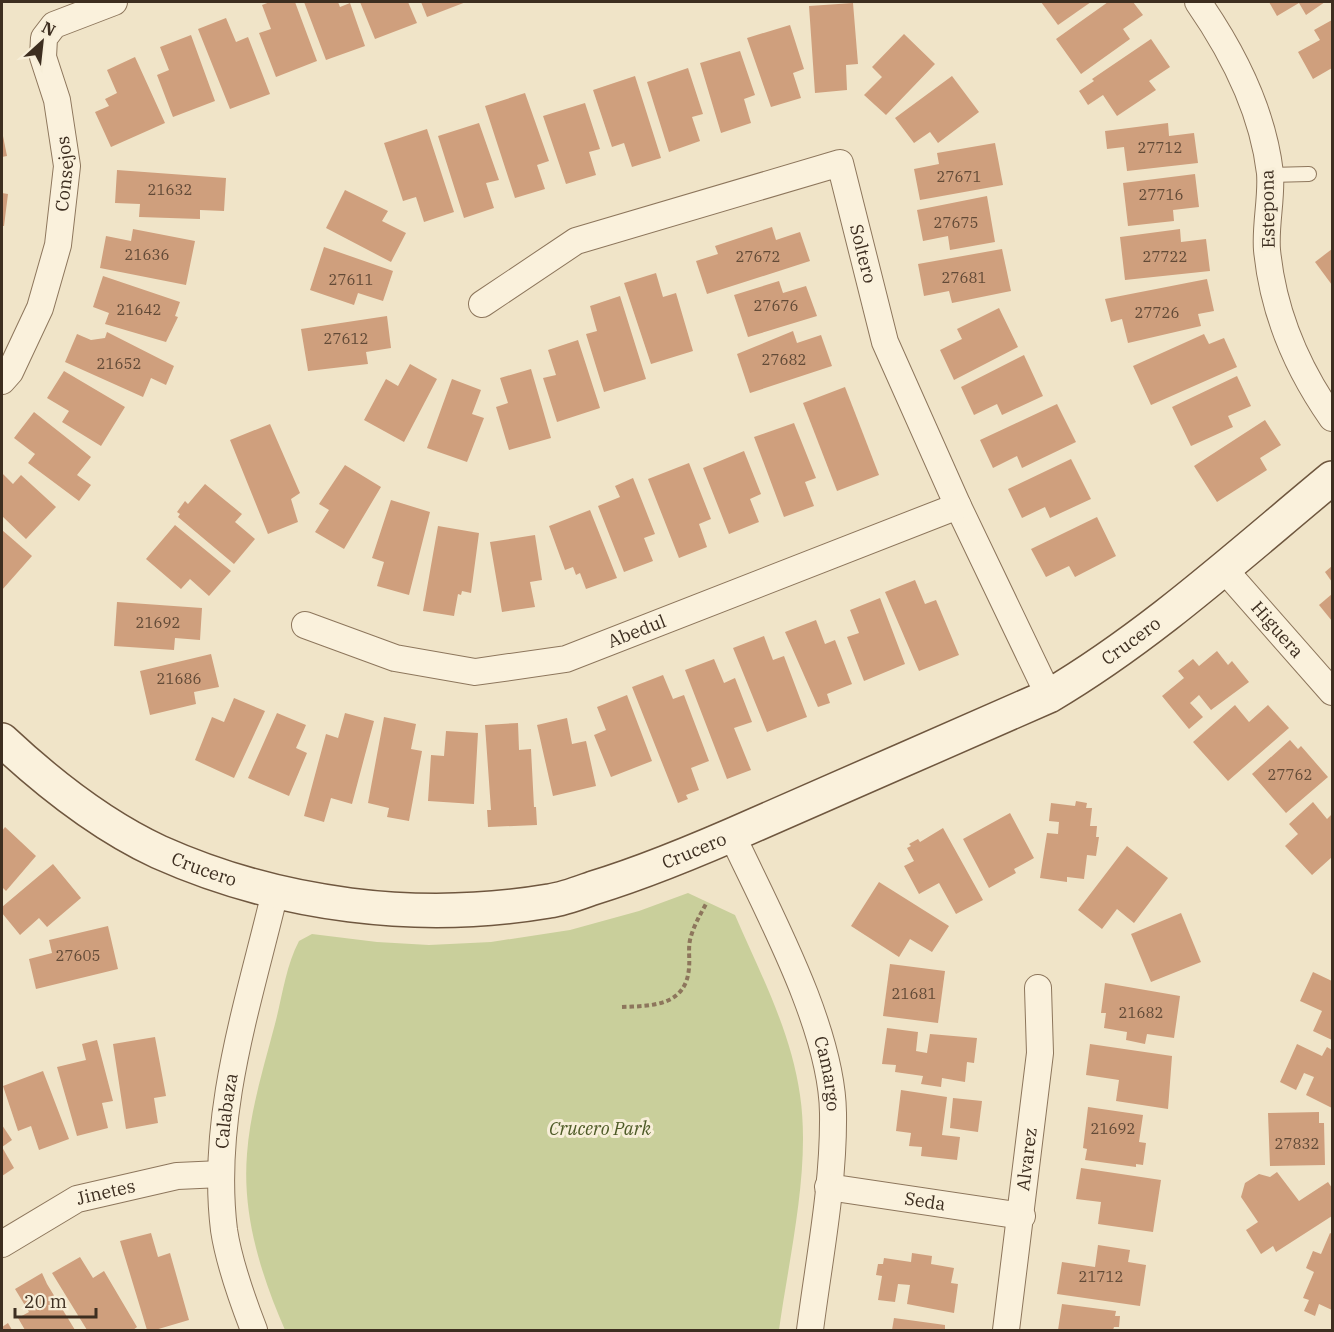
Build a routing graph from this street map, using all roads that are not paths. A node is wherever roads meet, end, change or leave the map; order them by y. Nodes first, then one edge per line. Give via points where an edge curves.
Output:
1 (114, 2) edge
2 (1198, 2) edge
3 (1270, 174) junction
4 (1309, 174) dead end
5 (482, 304) dead end
6 (2, 381) edge
7 (1332, 418) edge
8 (1332, 478) edge
9 (958, 506) junction
10 (1223, 568) junction
11 (305, 625) dead end
12 (1332, 692) edge
13 (1049, 696) junction
14 (2, 740) edge
15 (732, 835) junction
16 (275, 892) junction
17 (1038, 988) dead end
18 (221, 1174) junction
19 (828, 1187) junction
20 (1022, 1216) junction
21 (2, 1244) edge
22 (254, 1330) edge
23 (810, 1330) edge
24 (1006, 1330) edge

1 - 6 street, Consejos via 54,25 44,38 44,57 57,100 67,166 58,244 40,308
2 - 3 street, Estepona via 1216,28 1252,104
3 - 4 lane
3 - 7 street, Estepona via 1267,249 1279,315 1310,387
5 - 9 street, Soltero via 576,241 840,163 885,342
8 - 10 street, Crucero
9 - 11 street, Abedul via 566,659 475,672 395,658
9 - 13 street, Soltero
10 - 12 street, Higuera
10 - 13 street, Crucero via 1158,624
13 - 15 street, Crucero
14 - 16 street, Crucero via 34,770 98,817 157,851 225,878
15 - 16 street, Crucero via 643,873 551,901 470,910 372,909
15 - 19 street, Camargo via 802,989 824,1053 833,1111
16 - 18 street, Calabaza via 225,1102
17 - 20 street, Alvarez via 1040,1053
18 - 21 street, Jinetes via 177,1176 77,1198
18 - 22 street, Calabaza via 225,1231
19 - 20 street, Seda
19 - 23 street, Camargo
20 - 24 street, Alvarez

